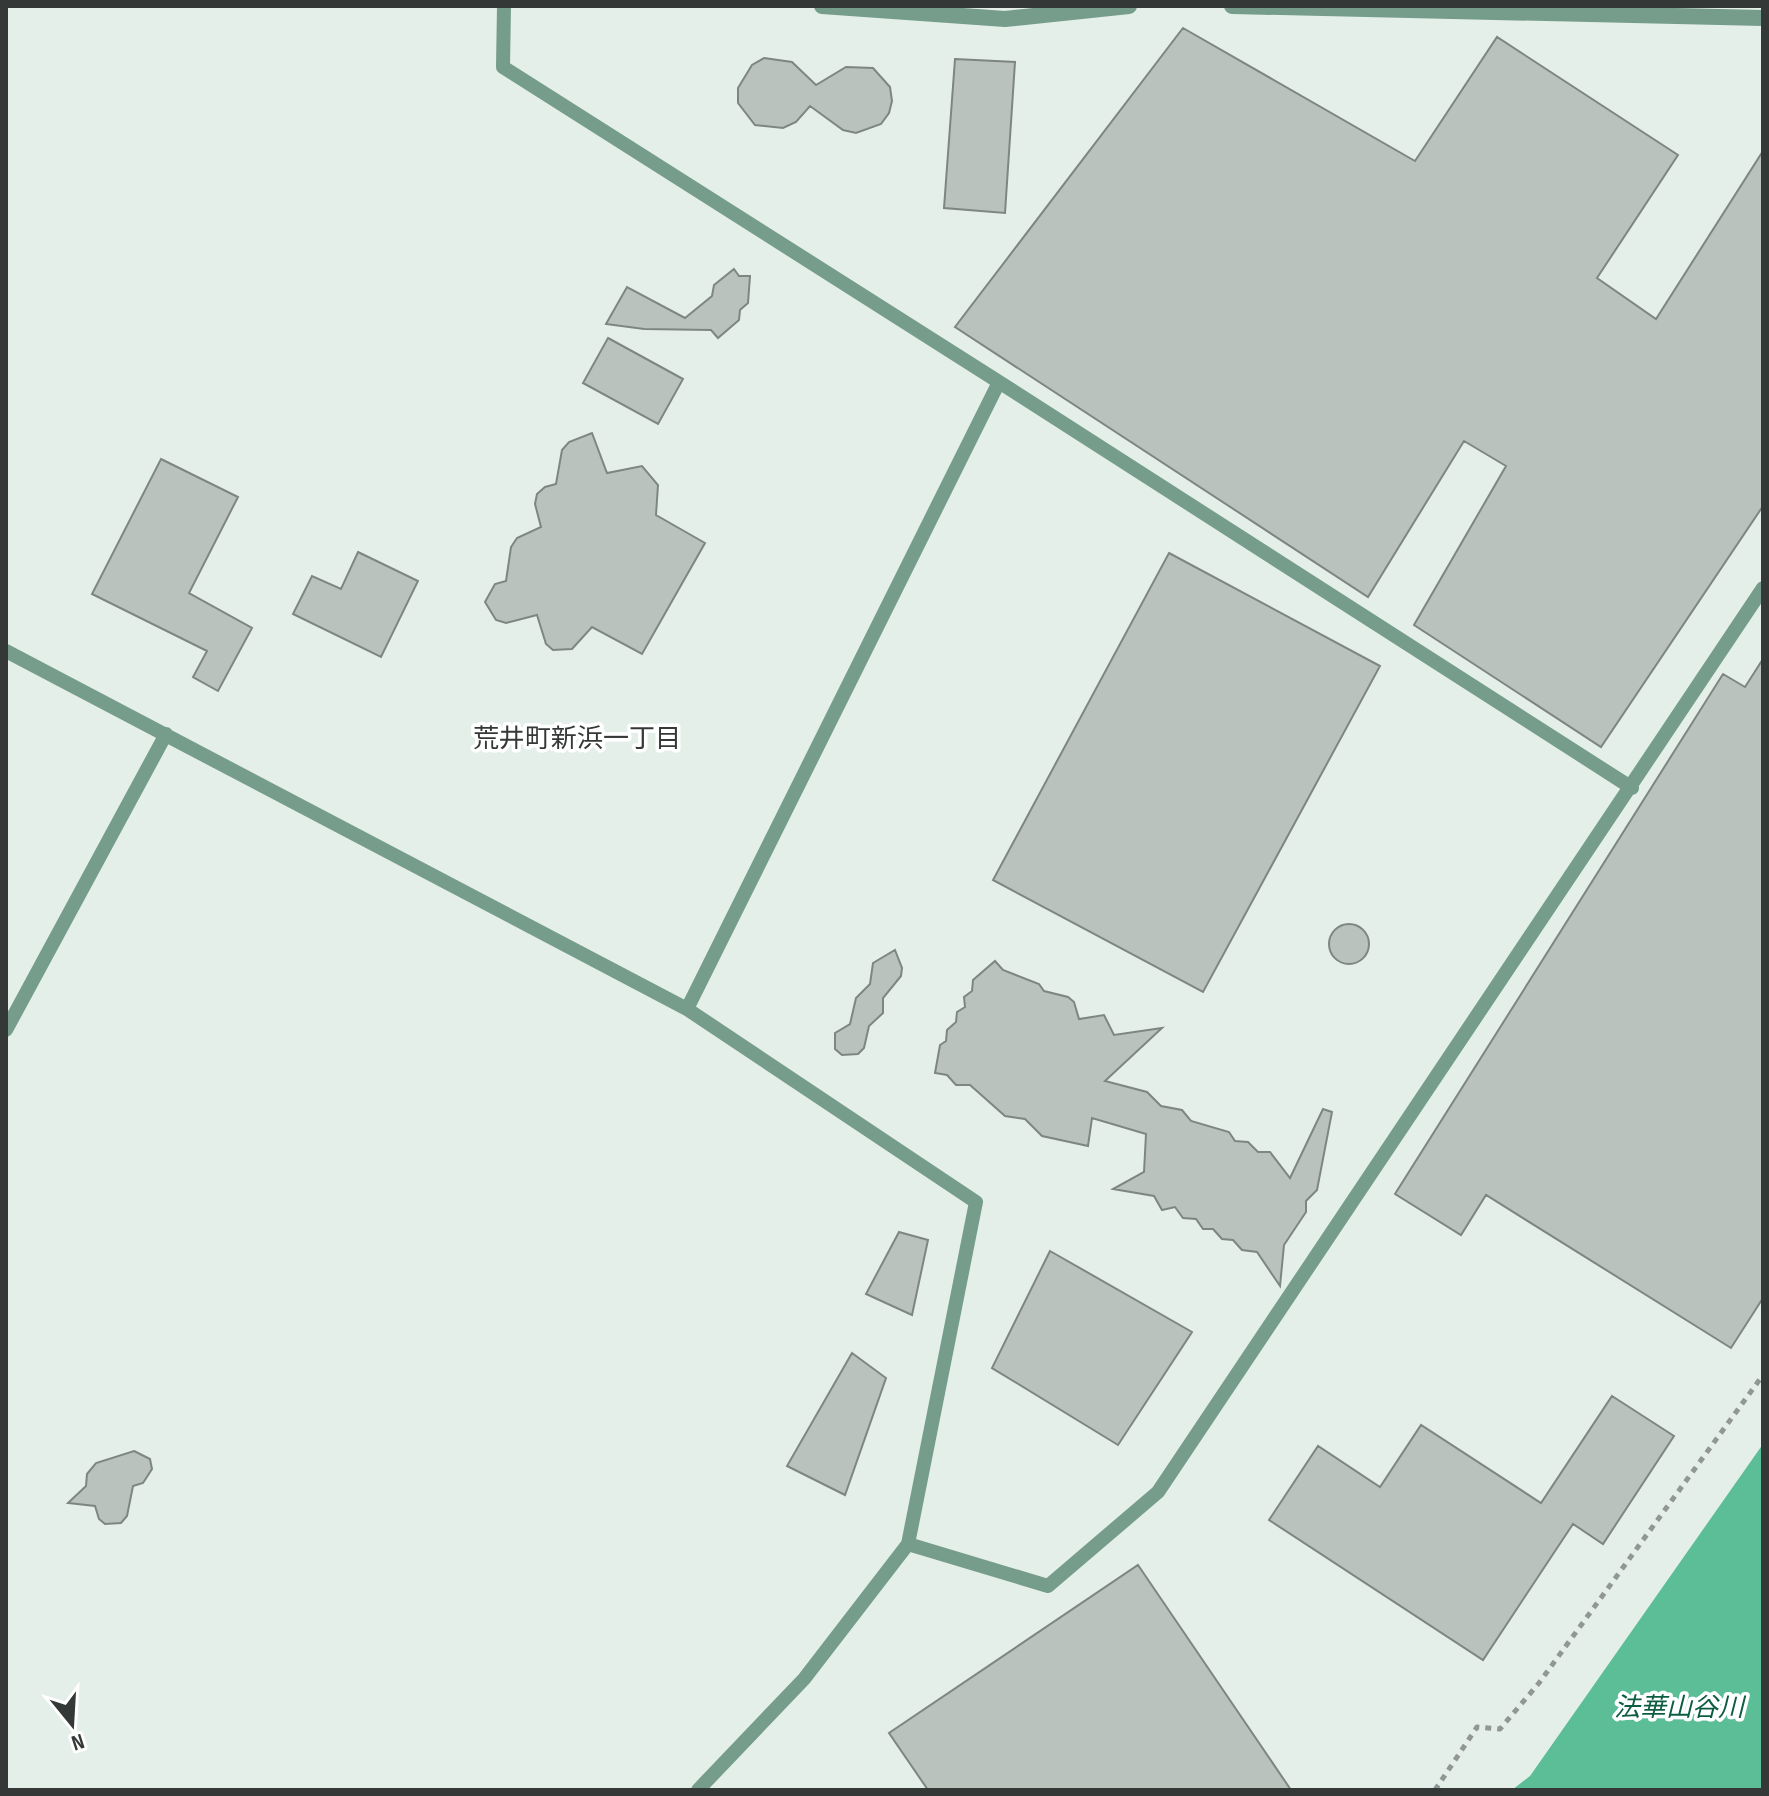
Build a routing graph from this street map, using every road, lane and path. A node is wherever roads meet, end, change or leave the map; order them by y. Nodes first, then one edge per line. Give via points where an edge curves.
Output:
1 (504, 6) edge
2 (822, 6) edge
3 (1129, 6) edge
4 (1232, 6) edge
5 (1763, 18) edge
6 (999, 382) junction
7 (1763, 588) edge
8 (6, 651) edge
9 (166, 734) junction
10 (1632, 788) junction
11 (687, 1009) junction
12 (6, 1030) edge
13 (1763, 1375) edge
14 (908, 1544) junction
15 (698, 1790) edge
16 (1435, 1790) edge

1 - 6 lane via 503,67
2 - 3 street via 1005,19
4 - 5 street
6 - 10 lane
6 - 11 lane
7 - 10 lane
8 - 9 lane
9 - 11 lane
9 - 12 lane
10 - 14 lane via 1158,1492 1048,1586
11 - 14 lane via 976,1202
13 - 16 path via 1539,1683 1500,1729 1477,1727
14 - 15 lane via 804,1679

